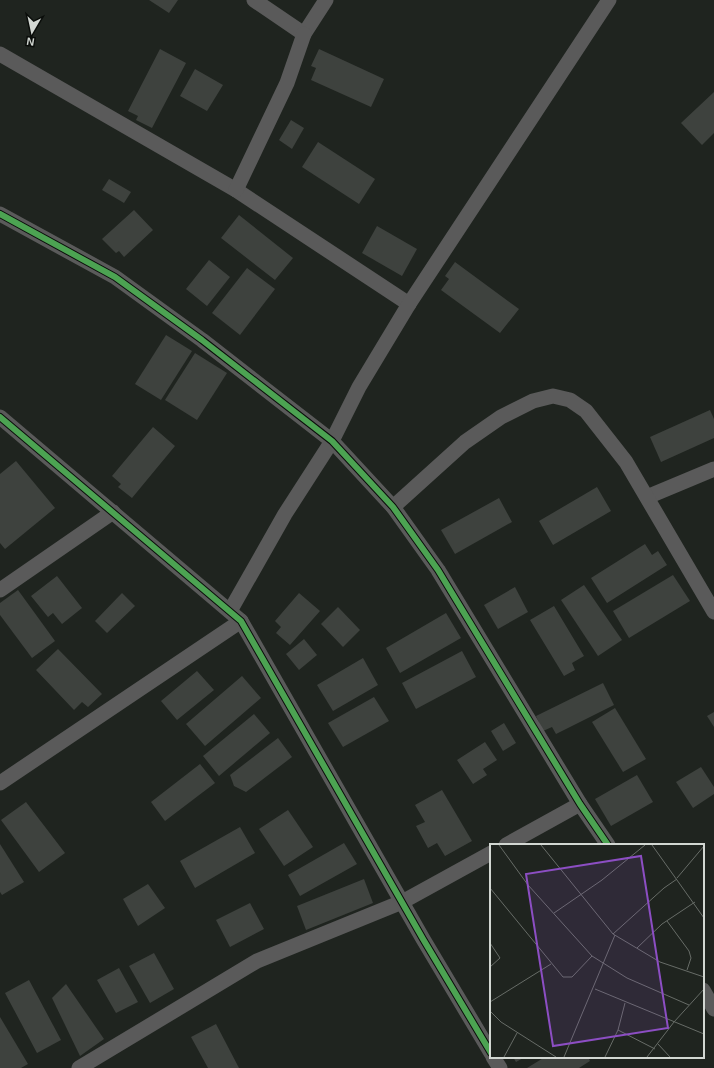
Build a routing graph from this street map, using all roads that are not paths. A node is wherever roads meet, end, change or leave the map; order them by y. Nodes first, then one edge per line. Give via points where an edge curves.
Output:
1 (254, 0) edge
2 (326, 0) edge
3 (609, 0) edge
4 (304, 34) junction
5 (0, 54) edge
6 (236, 190) junction
7 (0, 214) edge
8 (409, 304) junction
9 (0, 417) edge
10 (332, 441) junction
11 (714, 469) edge
12 (647, 498) junction
13 (393, 507) junction
14 (113, 512) junction
15 (0, 590) edge
16 (714, 612) edge
17 (236, 616) junction
18 (0, 783) edge
19 (580, 804) junction
20 (508, 844) edge
21 (607, 844) edge
22 (490, 854) edge
23 (402, 902) junction
24 (704, 992) edge
25 (714, 1009) edge
26 (490, 1051) edge
27 (494, 1058) edge
28 (79, 1068) edge
29 (500, 1068) edge

1 - 4 street
2 - 4 street
3 - 8 street
4 - 6 street via 287,83
5 - 6 street
6 - 8 street
7 - 10 street via 115,278 202,340
8 - 10 street via 359,387
9 - 14 street
10 - 13 street
10 - 17 street via 285,514
11 - 12 street
12 - 13 street via 626,462 586,411 570,400 553,396 533,401 501,417 465,442
12 - 16 street
13 - 19 street via 438,570
14 - 15 street
14 - 17 street
17 - 18 street
17 - 23 street
19 - 20 street
19 - 21 street
22 - 23 street
23 - 26 street
23 - 28 street via 257,961
24 - 25 street
27 - 29 street

